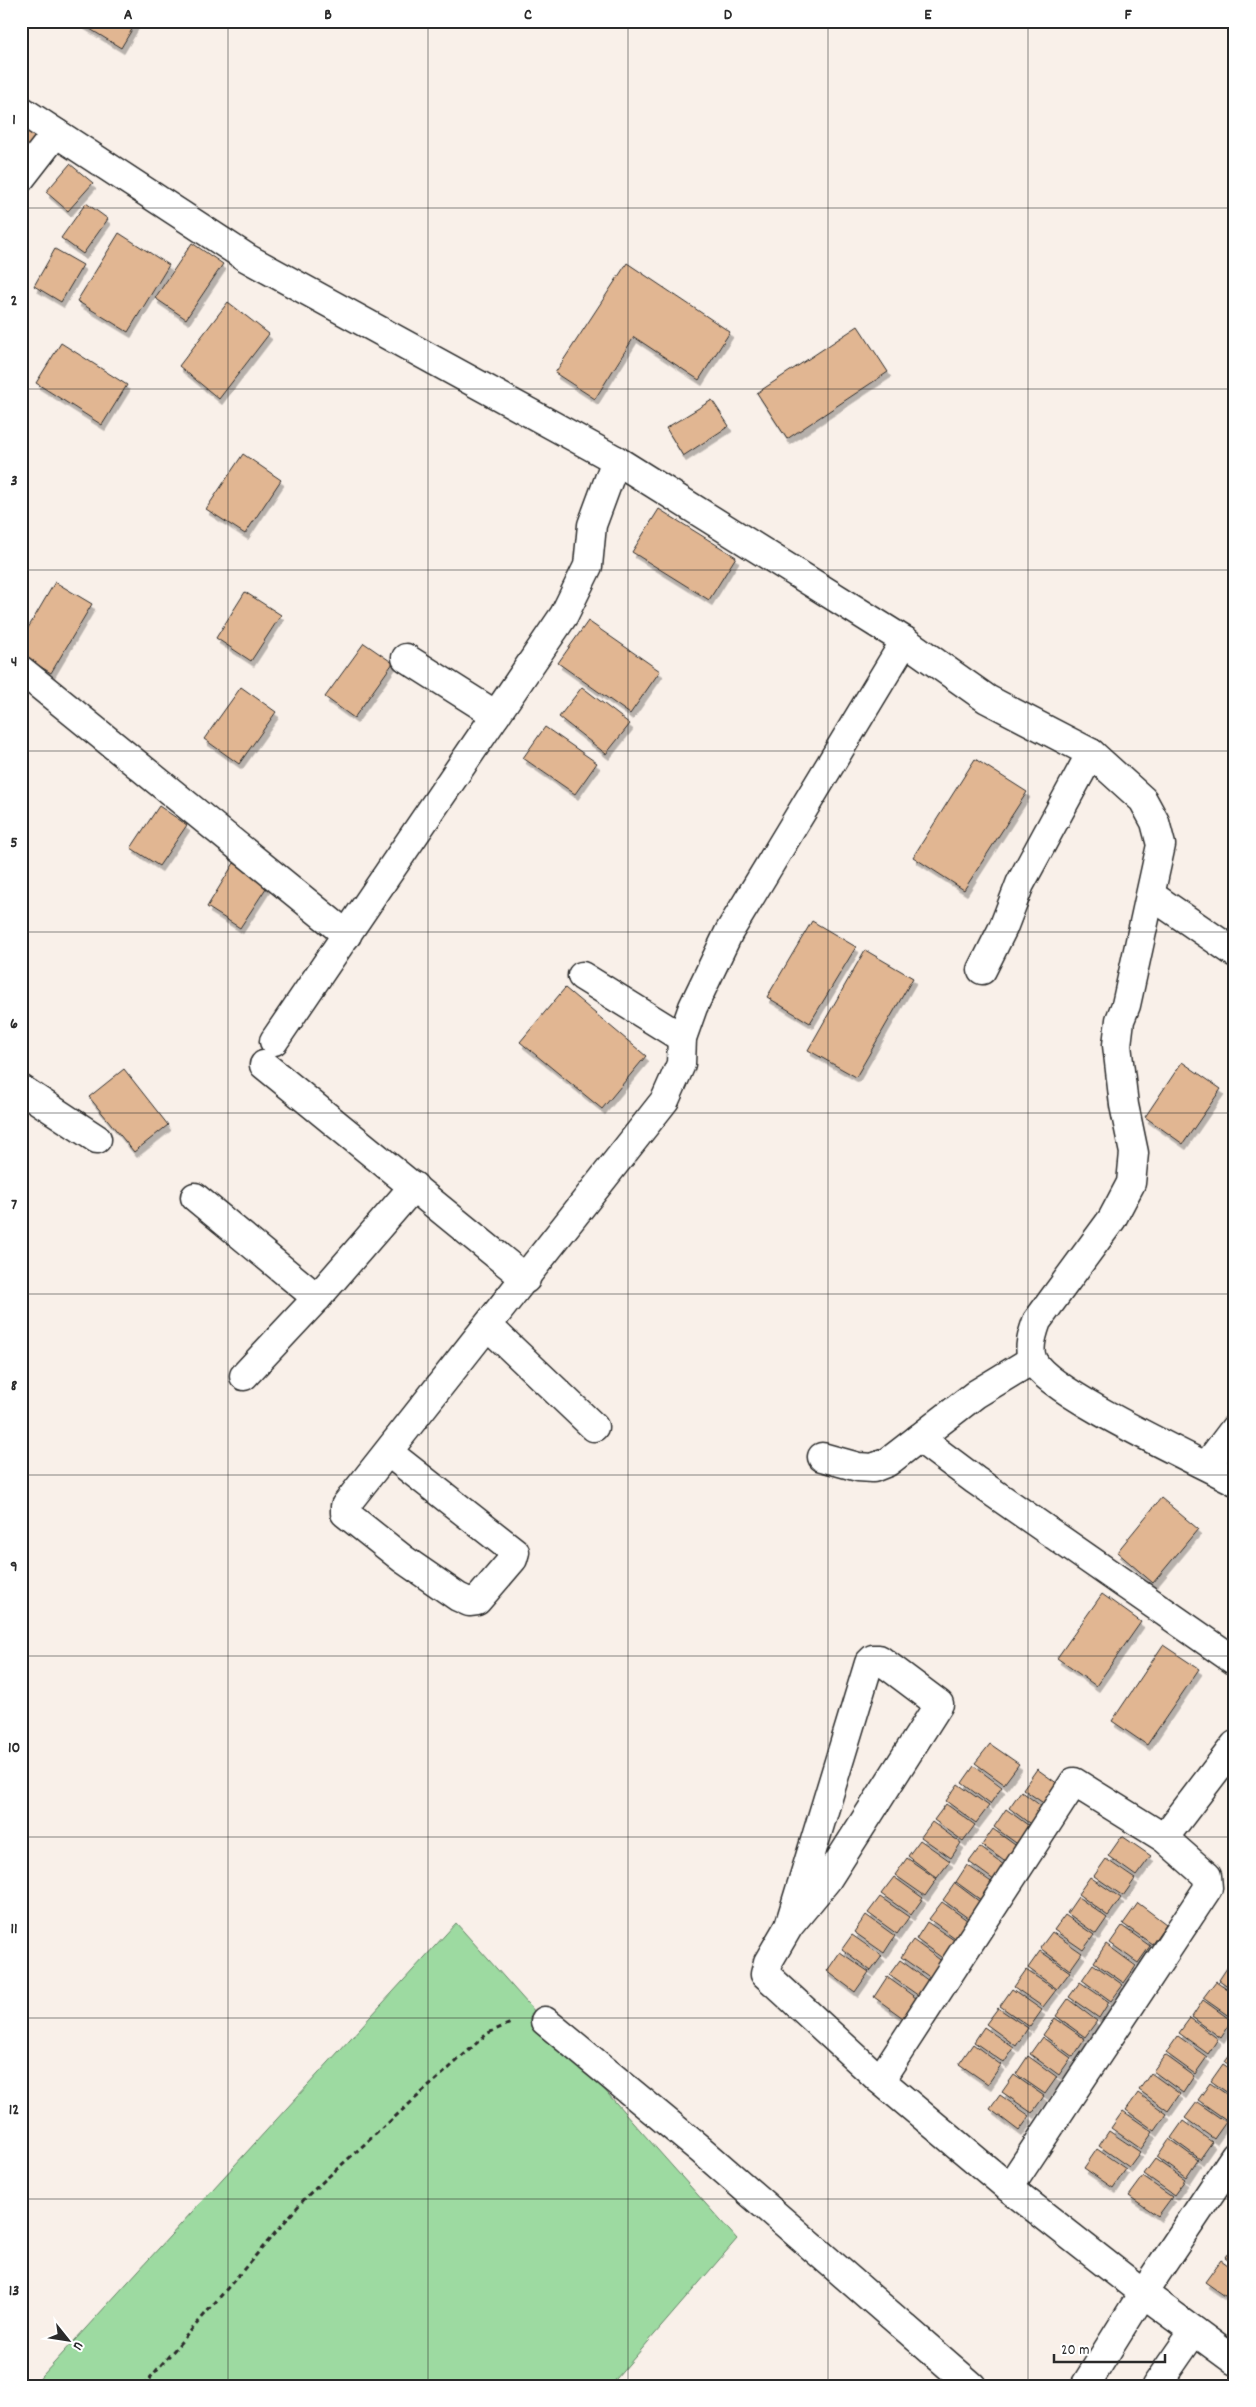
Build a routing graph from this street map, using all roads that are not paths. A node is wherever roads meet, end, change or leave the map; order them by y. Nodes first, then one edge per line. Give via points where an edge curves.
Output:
1 (21, 110) edge
2 (56, 132) junction
3 (21, 178) edge
4 (616, 460) junction
5 (905, 641) junction
6 (406, 658) dead end
7 (21, 670) edge
8 (496, 715) junction
9 (1092, 753) junction
10 (1151, 895) junction
11 (347, 935) junction
12 (1235, 953) edge
13 (982, 970) dead end
14 (582, 976) dead end
15 (682, 1038) junction
16 (274, 1040) dead end
17 (264, 1065) dead end
18 (21, 1089) edge
19 (97, 1139) dead end
20 (414, 1186) junction
21 (195, 1197) dead end
22 (526, 1279) junction
23 (318, 1298) junction
24 (488, 1326) junction
25 (1032, 1360) junction
26 (244, 1376) dead end
27 (594, 1427) dead end
28 (1235, 1428) edge
29 (919, 1438) junction
30 (388, 1452) junction
31 (822, 1457) dead end
32 (1206, 1465) junction
33 (1235, 1481) edge
34 (1235, 1661) edge
35 (1235, 1745) edge
36 (1164, 1838) junction
37 (789, 1926) junction
38 (544, 2021) road end
39 (880, 2080) junction
40 (1235, 2156) edge
41 (1009, 2188) junction
42 (1143, 2293) junction
43 (1194, 2331) junction
44 (1235, 2361) edge
45 (972, 2386) edge
46 (1086, 2386) edge
47 (1156, 2386) edge

1 - 2 street
2 - 3 street
2 - 4 street via 246,258
4 - 5 street
4 - 8 street via 592,525 588,566 564,615
5 - 9 street via 987,699
5 - 15 street via 729,932 704,982
6 - 8 street
7 - 11 street
8 - 11 street
9 - 10 street via 1143,800 1155,822 1161,845
9 - 13 street via 1020,884
10 - 12 street
10 - 25 street via 1117,1044 1134,1153 1131,1183 1112,1219 1037,1321 1031,1338
11 - 16 street
14 - 15 street
15 - 22 street via 681,1064 665,1100
17 - 20 street
18 - 19 street
20 - 22 street
20 - 23 street
21 - 23 street
22 - 24 street
23 - 26 street
24 - 27 street
24 - 30 street
25 - 29 street via 976,1394
25 - 32 street via 1042,1374 1084,1402
28 - 32 street
29 - 31 street via 888,1462 873,1468
29 - 34 street
30 - 30 street via 515,1552 513,1559 477,1601 469,1602 458,1597 403,1559 345,1512 345,1506
32 - 33 street
35 - 36 street
36 - 39 street via 1074,1782
36 - 41 street via 1207,1876 1208,1888
37 - 37 street via 869,1663 879,1659 939,1704 827,1880
37 - 39 street via 768,1962 765,1974
38 - 45 street via 701,2150
39 - 41 street
40 - 42 street
41 - 42 street
42 - 43 street
42 - 46 street
43 - 44 street
43 - 47 street

